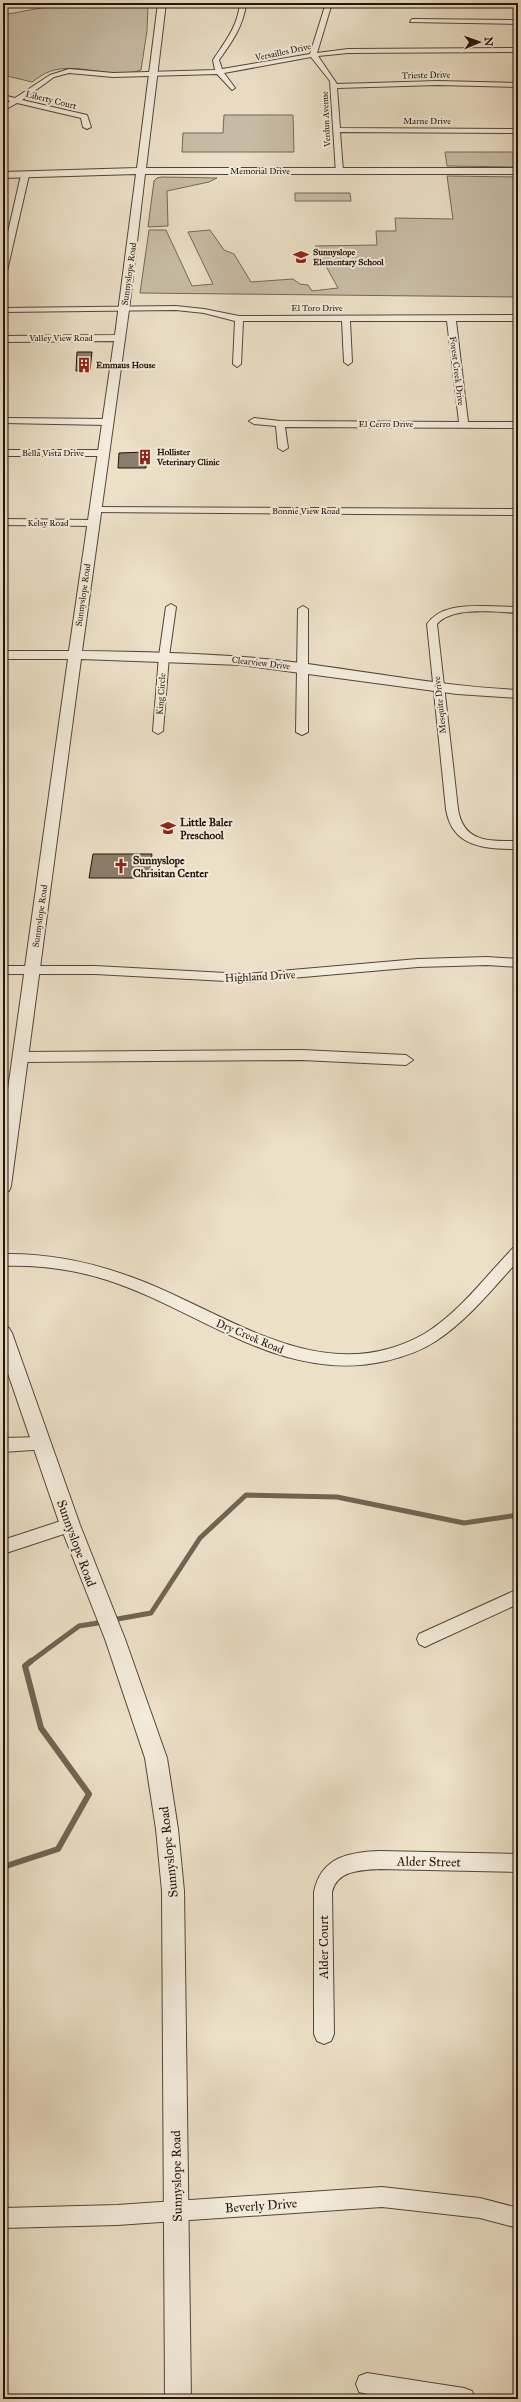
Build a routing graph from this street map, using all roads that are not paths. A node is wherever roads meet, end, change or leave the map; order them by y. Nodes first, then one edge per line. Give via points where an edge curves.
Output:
1 (162, 3) edge
2 (243, 3) edge
3 (328, 3) edge
4 (412, 21) dead end
5 (518, 22) edge
6 (518, 50) edge
7 (313, 55) junction
8 (219, 72) junction
9 (153, 75) junction
10 (518, 85) edge
11 (334, 86) junction
12 (232, 88) dead end
13 (3, 98) edge
14 (17, 100) junction
15 (3, 109) edge
16 (434, 121) dead end
17 (87, 127) dead end
18 (336, 130) junction
19 (435, 130) junction
20 (518, 131) edge
21 (142, 171) junction
22 (339, 171) junction
23 (518, 171) edge
24 (3, 175) edge
25 (25, 175) junction
26 (3, 271) edge
27 (3, 310) edge
28 (120, 310) junction
29 (346, 318) junction
30 (451, 318) junction
31 (518, 318) edge
32 (239, 319) junction
33 (119, 338) junction
34 (3, 339) edge
35 (348, 362) dead end
36 (237, 364) dead end
37 (8, 421) dead end
38 (254, 421) dead end
39 (107, 422) junction
40 (280, 424) junction
41 (464, 424) junction
42 (518, 426) edge
43 (283, 448) dead end
44 (3, 453) edge
45 (102, 453) junction
46 (95, 510) junction
47 (518, 512) edge
48 (3, 522) edge
49 (94, 523) junction
50 (170, 607) dead end
51 (303, 609) dead end
52 (518, 610) edge
53 (3, 655) edge
54 (76, 655) junction
55 (164, 656) junction
56 (301, 667) junction
57 (438, 688) junction
58 (518, 694) edge
59 (158, 732) dead end
60 (302, 732) dead end
61 (518, 845) edge
62 (518, 964) edge
63 (3, 970) edge
64 (32, 970) junction
65 (22, 1057) junction
66 (406, 1060) dead end
67 (3, 1186) edge
68 (518, 1252) edge
69 (3, 1260) edge
70 (3, 1333) edge
71 (42, 1444) junction
72 (3, 1445) edge
73 (70, 1525) junction
74 (3, 1547) edge
75 (518, 1596) edge
76 (425, 1639) dead end
77 (518, 1863) edge
78 (341, 1867) joint
79 (324, 2034) dead end
80 (177, 2211) junction
81 (3, 2218) edge
82 (518, 2218) edge
83 (366, 2384) dead end
84 (178, 2399) edge
85 (464, 2399) edge

1 - 9 street, Sunnyslope Road
2 - 8 street via 242,14 234,34 216,60
3 - 7 street via 325,21
4 - 5 street
6 - 7 street, Versailles Drive via 357,51
7 - 8 street, Versailles Drive
7 - 11 street, Verdun Avenue via 329,74
8 - 9 street, Versailles Drive
8 - 12 street
9 - 14 street, Versailles Drive via 69,71 52,76
9 - 21 street, Sunnyslope Road
10 - 11 street, Trieste Drive via 438,83
11 - 18 street, Verdun Avenue
13 - 14 street, Liberty Court
14 - 15 street
14 - 17 street, Liberty Court via 84,117
16 - 19 street
18 - 19 street, Marne Drive
18 - 22 street, Verdun Avenue
19 - 20 street, Marne Drive
21 - 22 street, Memorial Drive
21 - 25 street, Memorial Drive
21 - 28 street, Sunnyslope Road
22 - 23 street, Memorial Drive
24 - 25 street, Memorial Drive
25 - 26 street
27 - 28 street, El Toro Drive
28 - 32 street, El Toro Drive via 191,309
28 - 33 street, Sunnyslope Road
29 - 30 street, El Toro Drive
29 - 32 street, El Toro Drive
29 - 35 street
30 - 31 street, El Toro Drive
30 - 41 street, Forest Creek Drive
32 - 36 street
33 - 34 street, Valley View Road
33 - 39 street, Sunnyslope Road
37 - 39 street
38 - 40 street, El Cerro Drive
39 - 45 street, Sunnyslope Road
40 - 41 street, El Cerro Drive
40 - 43 street
41 - 42 street, El Cerro Drive
44 - 45 street, Bella Vista Drive
45 - 46 street, Sunnyslope Road
46 - 47 street, Bonnie View Road
46 - 49 street, Sunnyslope Road
48 - 49 street, Kelsy Road
49 - 54 street, Sunnyslope Road
50 - 55 street, King Circle
51 - 56 street
52 - 57 street, Mesquite Drive via 466,610 443,613 434,618 432,624
53 - 54 street, Clearview Drive
54 - 55 street, Clearview Drive
54 - 64 street, Sunnyslope Road
55 - 56 street, Clearview Drive via 231,659
55 - 59 street, King Circle
56 - 57 street, Clearview Drive
56 - 60 street
57 - 58 street, Clearview Drive
57 - 61 street, Mesquite Drive via 451,803 457,827 465,836 488,843
62 - 64 street, Highland Drive via 487,961 418,963 233,978 95,970
63 - 64 street, Highland Drive
64 - 65 street, Sunnyslope Road
65 - 66 street via 302,1056
65 - 67 street, Sunnyslope Road
68 - 69 street, Dry Creek Road via 454,1321 429,1338 389,1354 344,1359 319,1358 286,1352 259,1342 146,1288 87,1268 50,1259
70 - 71 street, Sunnyslope Road
71 - 72 street
71 - 73 street, Sunnyslope Road
73 - 74 street
73 - 80 street, Sunnyslope Road via 115,1639 156,1758 173,1891
75 - 76 street
77 - 78 street, Alder Street via 380,1860 353,1862
78 - 79 street, Alder Court via 329,1876 323,1892
80 - 81 street, Beverly Drive
80 - 82 street, Beverly Drive via 382,2197 480,2208
80 - 84 street, Sunnyslope Road
83 - 85 street

